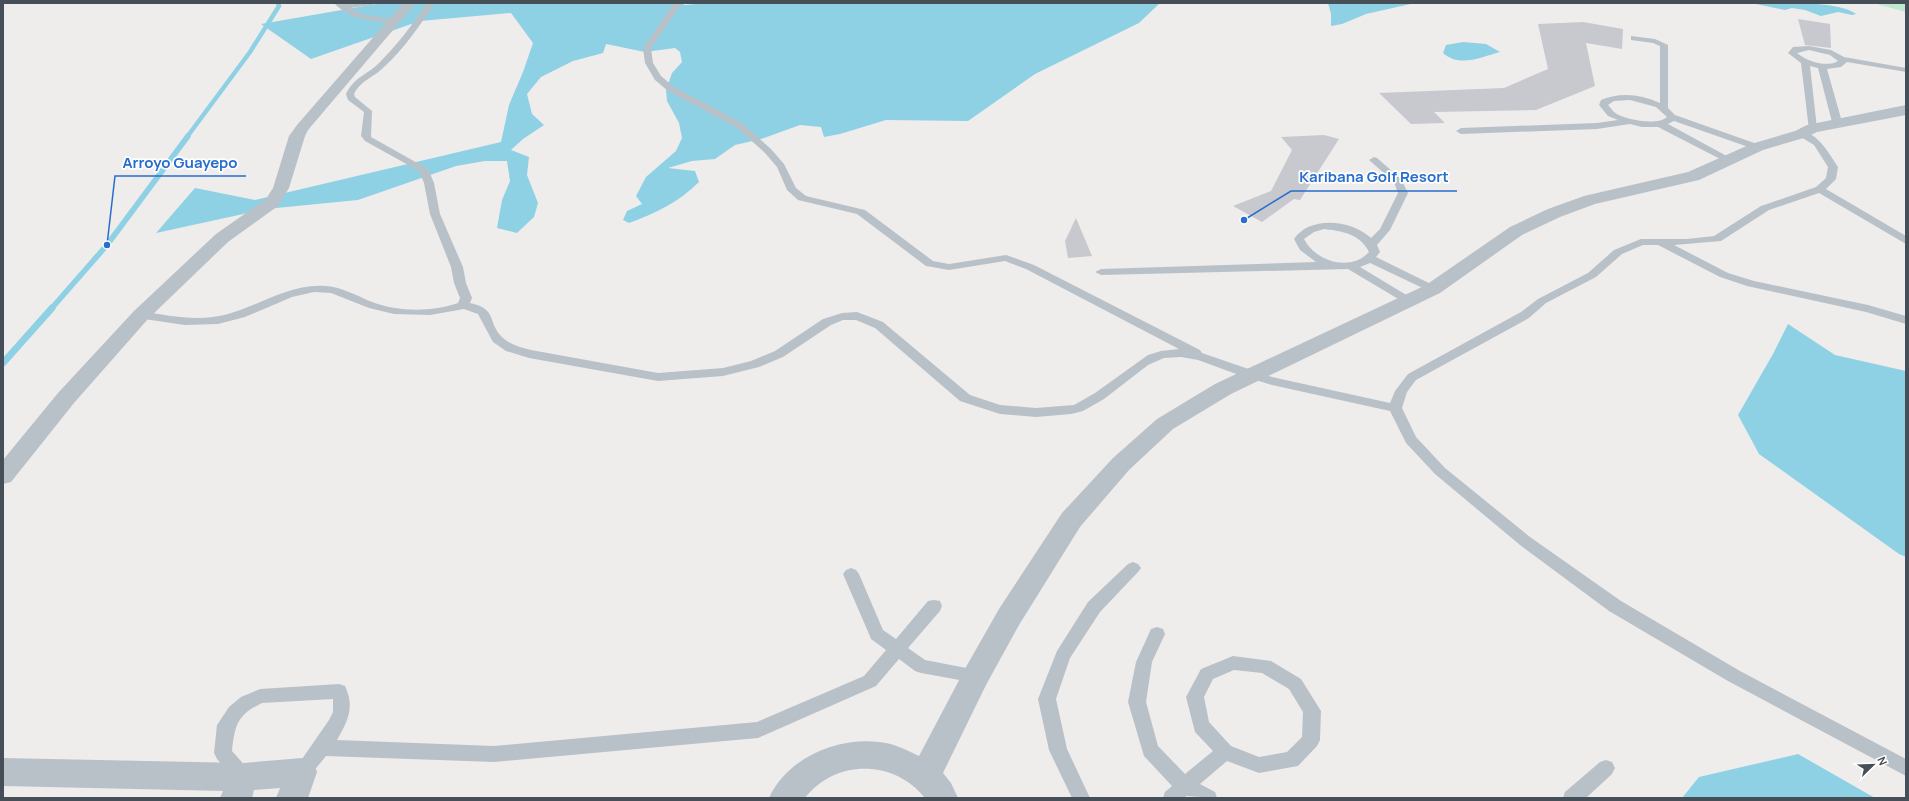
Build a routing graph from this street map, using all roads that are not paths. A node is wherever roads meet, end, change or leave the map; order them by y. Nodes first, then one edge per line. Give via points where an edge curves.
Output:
1 (372, 3) edge
2 (410, 3) edge
3 (431, 3) edge
4 (678, 3) edge
5 (340, 5) edge
6 (393, 21) junction
7 (1634, 38) dead end
8 (1842, 60) junction
9 (1805, 62) junction
10 (1822, 66) junction
11 (1906, 70) edge
12 (1664, 108) junction
13 (1906, 110) edge
14 (1672, 117) junction
15 (1630, 122) junction
16 (1837, 122) junction
17 (1660, 124) junction
18 (1461, 131) dead end
19 (1807, 131) junction
20 (1757, 147) junction
21 (1374, 160) dead end
22 (1729, 160) junction
23 (1820, 189) junction
24 (1906, 241) edge
25 (1660, 242) junction
26 (1372, 244) junction
27 (1371, 259) junction
28 (1335, 265) junction
29 (1350, 266) junction
30 (1101, 272) dead end
31 (1433, 289) junction
32 (1409, 301) junction
33 (463, 305) junction
34 (141, 315) junction
35 (1906, 320) edge
36 (1201, 356) junction
37 (1252, 375) junction
38 (1395, 408) junction
39 (3, 476) edge
40 (1133, 568) dead end
41 (851, 574) dead end
42 (934, 606) dead end
43 (1157, 634) dead end
44 (898, 649) junction
45 (976, 676) junction
46 (321, 748) junction
47 (1225, 752) junction
48 (1606, 768) dead end
49 (1906, 768) edge
50 (3, 772) edge
51 (297, 785) edge
52 (240, 787) edge
53 (933, 787) edge
54 (1178, 792) edge
55 (786, 798) edge
56 (1081, 798) edge
57 (1208, 798) edge
58 (1572, 798) edge

1 - 5 lane
2 - 6 street
3 - 33 lane via 411,32 380,66 355,84 350,94 351,98 368,111 368,139 423,169 429,183 435,214 457,267 466,298
4 - 36 lane via 647,48 649,63 658,78 671,89 739,125 781,166 792,190 802,198 861,212 930,264 949,267 997,258 1016,262 1089,296
5 - 6 lane via 362,16
6 - 34 street via 302,128 297,136 281,188 272,202 222,238
7 - 12 lane via 1664,45
8 - 9 lane via 1817,49 1801,48 1792,51 1794,56
8 - 10 lane via 1843,62 1837,66
8 - 11 lane
9 - 10 lane
9 - 19 lane
10 - 16 lane
12 - 14 lane
12 - 15 lane via 1636,98 1616,98 1604,102 1603,106 1611,114
13 - 16 street
14 - 17 lane
14 - 20 lane
15 - 17 lane
15 - 18 lane via 1597,126
16 - 19 street
17 - 22 lane
19 - 20 street
19 - 23 lane via 1833,167 1831,179
20 - 22 street
21 - 26 lane via 1398,181 1403,193 1385,230
22 - 31 street via 1693,176 1590,200 1554,213 1516,231
23 - 24 lane
23 - 25 lane via 1765,208 1718,239
25 - 35 lane via 1724,275 1751,284 1868,309
25 - 38 lane via 1641,242 1618,252 1592,275 1542,301 1525,315 1431,364 1412,377 1401,390
26 - 27 lane via 1375,252
26 - 28 lane via 1364,237 1339,227 1324,226 1303,233 1300,239 1301,247 1321,261
27 - 29 lane via 1363,264
27 - 31 lane
28 - 29 lane
28 - 30 lane
29 - 32 lane
31 - 32 street
32 - 37 street
33 - 34 lane via 430,311 388,310 335,291 312,289 295,292 229,317 198,323
33 - 36 lane via 483,312 497,339 510,348 529,354 658,377 723,372 755,364 779,354 827,322 857,316 879,325 965,398 1007,412 1030,413 1076,408 1106,392 1140,365 1157,356 1171,353
34 - 39 street via 66,398
36 - 37 lane
37 - 38 lane via 1350,400
37 - 45 street via 1223,389 1165,424 1121,464 1071,520 1009,617
38 - 49 lane via 1411,440 1440,471 1525,541 1615,606 1734,676
40 - 56 lane via 1094,607 1063,656 1047,699 1058,750
41 - 44 lane via 877,634
42 - 44 lane
43 - 54 lane via 1144,662 1137,702 1150,750
44 - 45 lane via 921,666
44 - 46 lane via 870,681 758,730 494,754
45 - 53 street
46 - 51 lane
46 - 52 lane via 332,732 342,709 339,691 260,696 247,702 235,712 226,725 224,736 223,753
47 - 47 lane via 1259,765 1292,760 1312,740 1312,711 1295,684 1265,666 1233,663 1207,674 1195,697 1201,726
47 - 54 lane
48 - 58 lane
50 - 52 street
51 - 52 street
53 - 55 street via 901,760 873,753 844,756 817,767 794,786
54 - 57 lane

